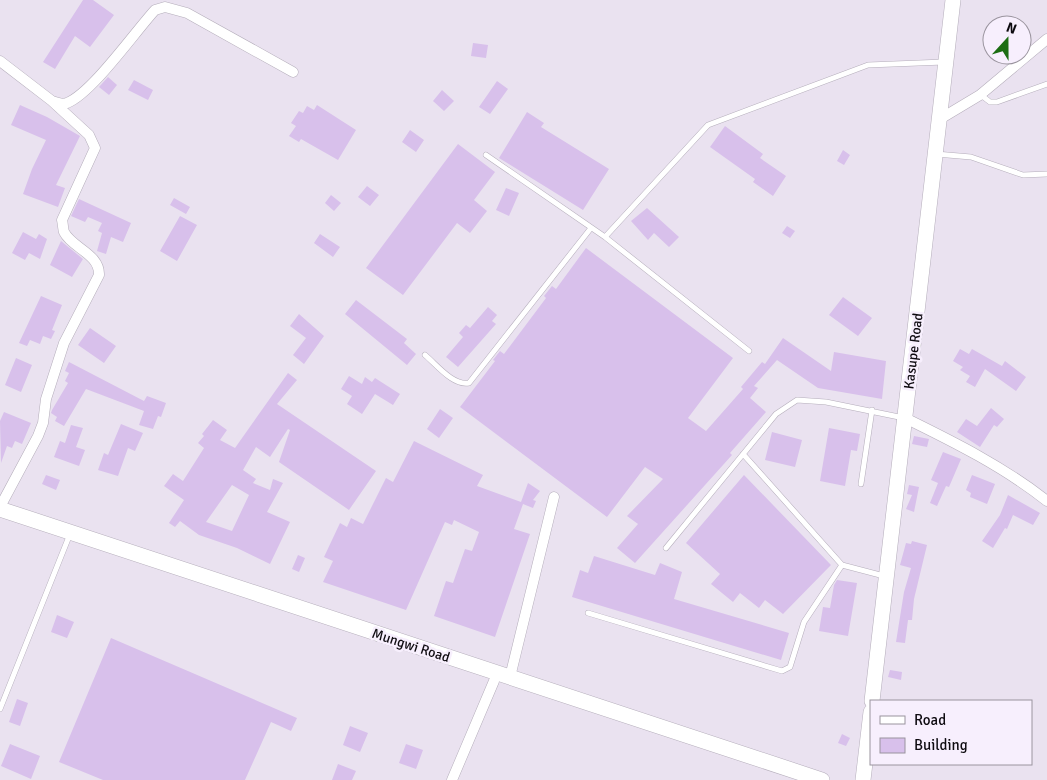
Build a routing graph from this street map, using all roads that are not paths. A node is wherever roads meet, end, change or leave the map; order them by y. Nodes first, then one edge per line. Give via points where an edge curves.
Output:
1 (953, 0) edge
2 (1047, 40) edge
3 (0, 61) edge
4 (946, 62) junction
5 (293, 72) dead end
6 (1047, 84) edge
7 (980, 95) junction
8 (52, 101) junction
9 (940, 119) junction
10 (936, 154) junction
11 (486, 155) dead end
12 (1047, 174) edge
13 (591, 228) junction
14 (605, 238) junction
15 (749, 351) dead end
16 (425, 355) dead end
17 (872, 410) junction
18 (905, 418) junction
19 (744, 454) junction
20 (861, 484) dead end
21 (554, 498) dead end
22 (1047, 501) edge
23 (0, 508) edge
24 (0, 517) edge
25 (68, 539) junction
26 (666, 548) dead end
27 (842, 565) junction
28 (887, 576) junction
29 (588, 613) dead end
30 (510, 677) junction
31 (494, 680) junction
32 (872, 700) edge
33 (0, 709) edge
34 (870, 720) edge
35 (452, 780) edge
36 (793, 780) edge
37 (822, 780) edge
38 (863, 780) edge

1 - 4 main road, Kasupe Road
2 - 7 street
3 - 8 street
4 - 9 main road, Kasupe Road
4 - 14 lane via 868,65 708,125
5 - 8 street via 187,13 165,7 155,10 90,87 67,103
6 - 7 lane via 997,102 990,102
7 - 9 street
8 - 23 street via 88,135 95,148 62,220 64,233 95,262 99,275 64,344 38,436
9 - 10 main road, Kasupe Road
10 - 12 lane via 971,157 1023,175
10 - 18 main road, Kasupe Road
11 - 13 lane
13 - 14 lane
13 - 16 lane via 469,383 455,381
14 - 15 lane
17 - 18 lane
17 - 19 lane via 798,400 776,414
17 - 20 lane
18 - 22 street via 970,452
18 - 28 main road, Kasupe Road
19 - 26 lane
19 - 27 lane
21 - 30 street
23 - 30 main road, Mungwi Road
24 - 25 main road, Mungwi Road
25 - 31 main road, Mungwi Road
25 - 33 lane
27 - 28 lane
27 - 29 lane via 804,622 790,666 782,671
28 - 32 main road, Kasupe Road
30 - 37 main road, Mungwi Road
31 - 35 street
31 - 36 main road, Mungwi Road
34 - 38 main road

